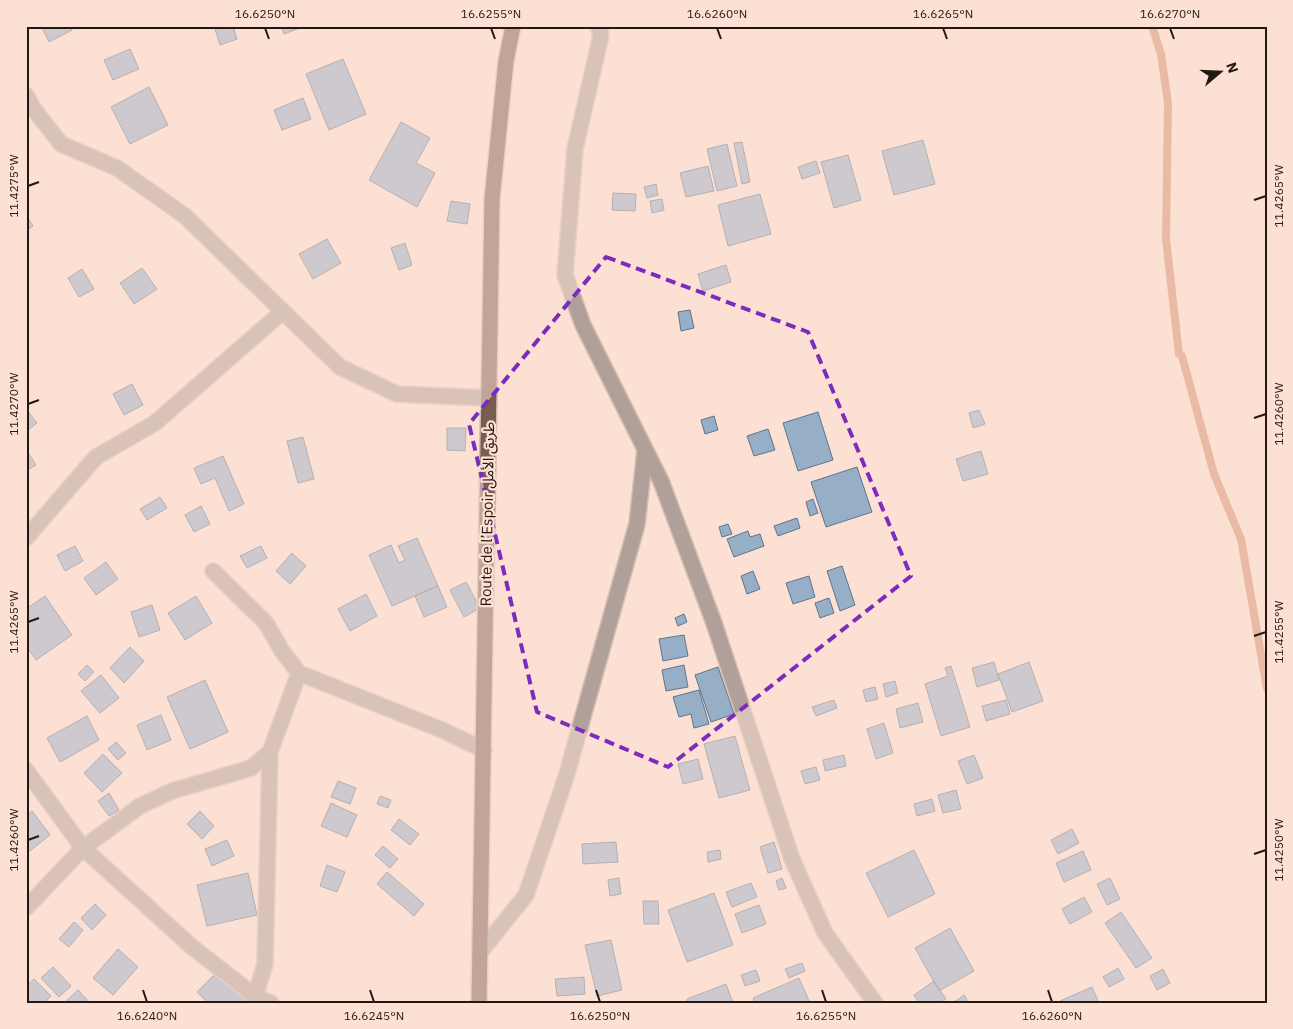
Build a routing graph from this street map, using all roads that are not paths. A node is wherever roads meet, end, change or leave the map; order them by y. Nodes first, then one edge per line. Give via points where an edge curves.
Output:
1 (513, 26) edge
2 (598, 26) edge
3 (26, 95) edge
4 (282, 312) junction
5 (488, 398) junction
6 (646, 450) junction
7 (26, 538) edge
8 (213, 571) dead end
9 (299, 673) junction
10 (484, 750) junction
11 (270, 752) junction
12 (26, 770) edge
13 (83, 848) junction
14 (26, 908) edge
15 (481, 951) junction
16 (254, 1000) edge
17 (271, 1003) edge
18 (479, 1003) edge
19 (875, 1003) edge

1 - 5 highway, Route de l’Espoir طريق الأمل via 506,61 492,200
2 - 6 street via 601,35 575,149 565,275 583,325
3 - 4 street via 61,144 116,168 185,216
4 - 5 street via 340,367 397,394
4 - 7 street via 155,423 96,457
5 - 10 highway, Route de l’Espoir طريق الأمل
6 - 15 street via 637,524 563,786 526,895
6 - 19 street via 714,623 792,860 825,933
8 - 9 street via 266,623
9 - 10 street
9 - 11 street
10 - 15 highway, Route de l’Espoir طريق الأمل
11 - 13 street via 251,768 172,791 140,806
11 - 16 street via 265,964
12 - 13 street
13 - 14 street
13 - 16 street
15 - 18 highway, Route de l’Espoir طريق الأمل
16 - 17 street

